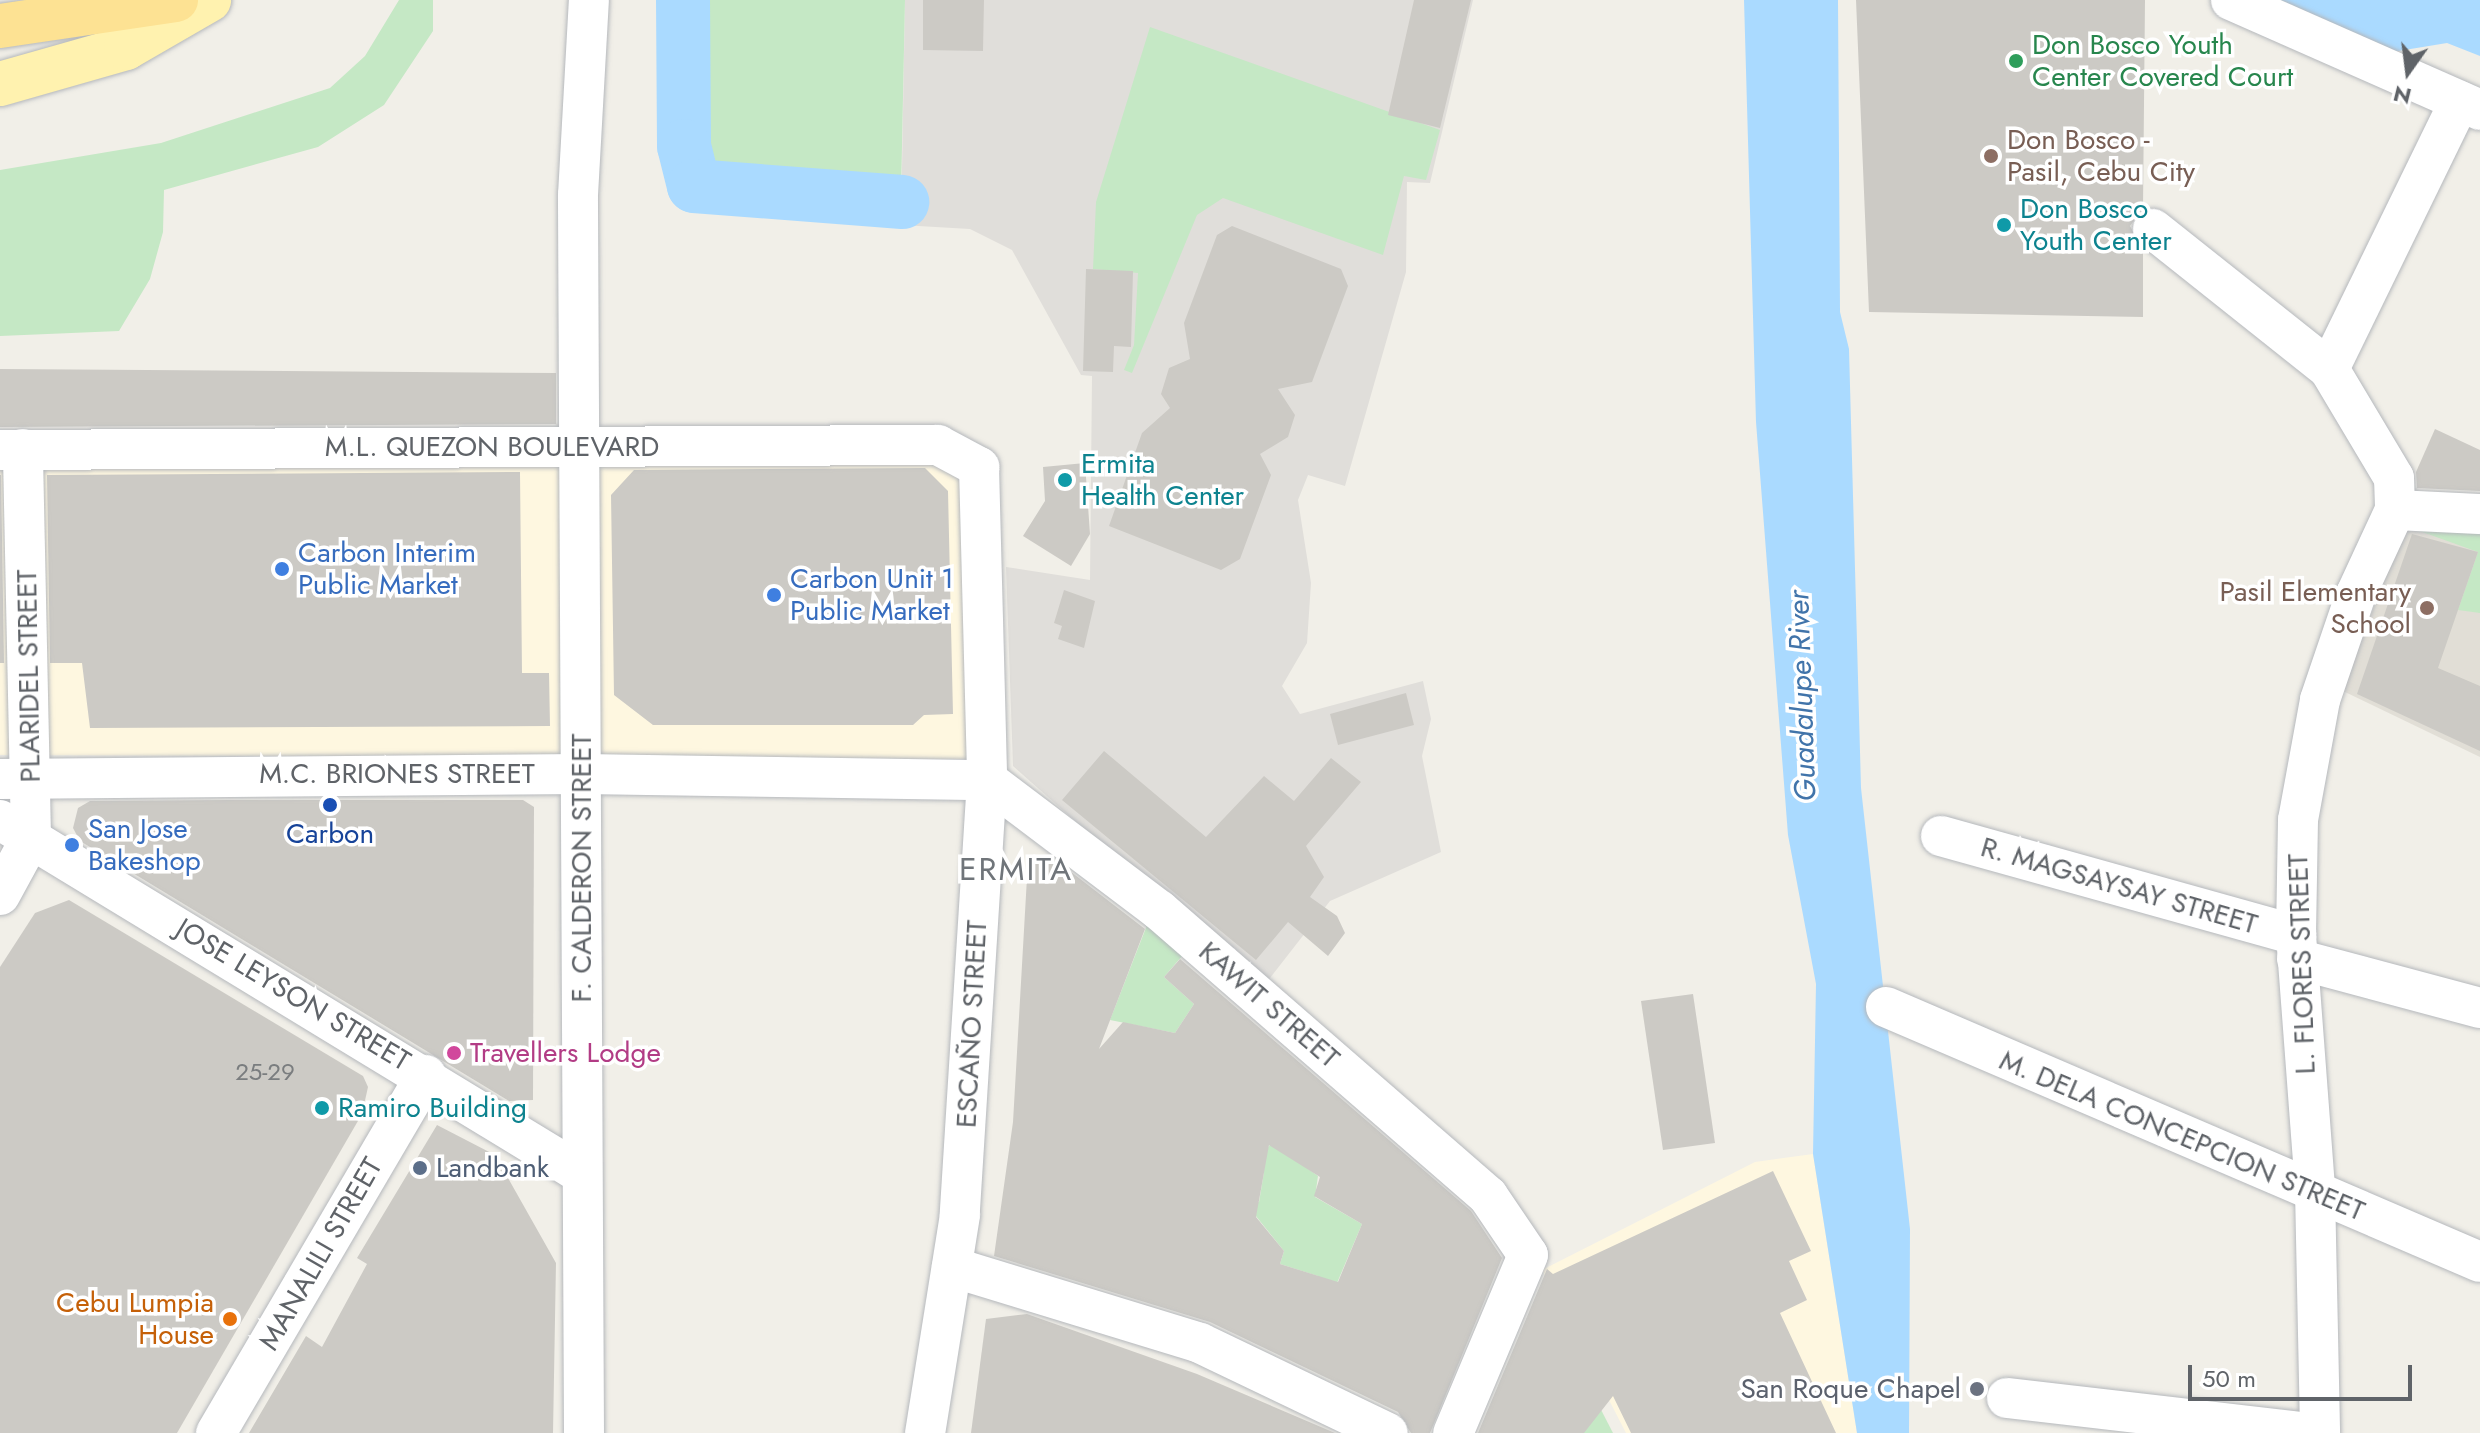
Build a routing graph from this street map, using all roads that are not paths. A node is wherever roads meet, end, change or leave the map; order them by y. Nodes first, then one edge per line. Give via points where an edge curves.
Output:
1 (176, 0) edge
2 (209, 0) edge
3 (589, 0) edge
4 (2231, 0) edge
5 (0, 26) edge
6 (0, 84) edge
7 (2470, 105) edge
8 (2153, 229) dead end
9 (2329, 369) junction
10 (578, 446) junction
11 (12, 450) edge
12 (979, 467) joint
13 (2395, 510) junction
14 (2480, 514) edge
15 (583, 774) junction
16 (16, 778) edge
17 (987, 780) junction
18 (16, 829) edge
19 (1941, 836) dead end
20 (0, 895) edge
21 (2297, 947) junction
22 (1886, 1007) dead end
23 (2480, 1008) edge
24 (426, 1075) junction
25 (582, 1174) junction
26 (2315, 1190) junction
27 (2480, 1262) edge
28 (952, 1267) junction
29 (2007, 1398) dead end
30 (216, 1433) edge
31 (584, 1433) edge
32 (925, 1433) edge
33 (1388, 1433) edge
34 (1453, 1433) edge
35 (2308, 1433) edge
36 (2320, 1433) edge

1 - 5 highway
2 - 6 main road via 126,48
3 - 10 street, F. CALDERON STREET via 578,195
4 - 7 street
7 - 9 street
8 - 9 street
9 - 13 street via 2394,478
10 - 11 street, M.L. QUEZON BOULEVARD
10 - 12 street, M.L. QUEZON BOULEVARD via 938,445
10 - 15 street, F. CALDERON STREET
11 - 16 street, PLARIDEL STREET
12 - 17 street, ESCAÑO STREET
13 - 14 street
13 - 21 street, L. FLORES STREET via 2356,594 2320,700 2298,820
15 - 16 street, M.C. BRIONES STREET
15 - 17 street, M.C. BRIONES STREET
15 - 25 street, F. CALDERON STREET
16 - 18 street, PLARIDEL STREET
17 - 28 street, ESCAÑO STREET
17 - 34 street, KAWIT STREET via 1159,910 1476,1186 1528,1255
18 - 20 street, PLARIDEL STREET
18 - 24 street, JOSE LEYSON STREET
19 - 21 street, R. MAGSAYSAY STREET
21 - 23 street, R. MAGSAYSAY STREET
21 - 26 street, L. FLORES STREET
22 - 26 street, M. DELA CONCEPCION STREET
24 - 25 street, JOSE LEYSON STREET
24 - 30 street, MANALILI STREET
25 - 31 street, F. CALDERON STREET
26 - 27 street, M. DELA CONCEPCION STREET
26 - 36 street, L. FLORES STREET
28 - 32 street, ESCAÑO STREET
28 - 33 street via 1200,1343
29 - 35 street

